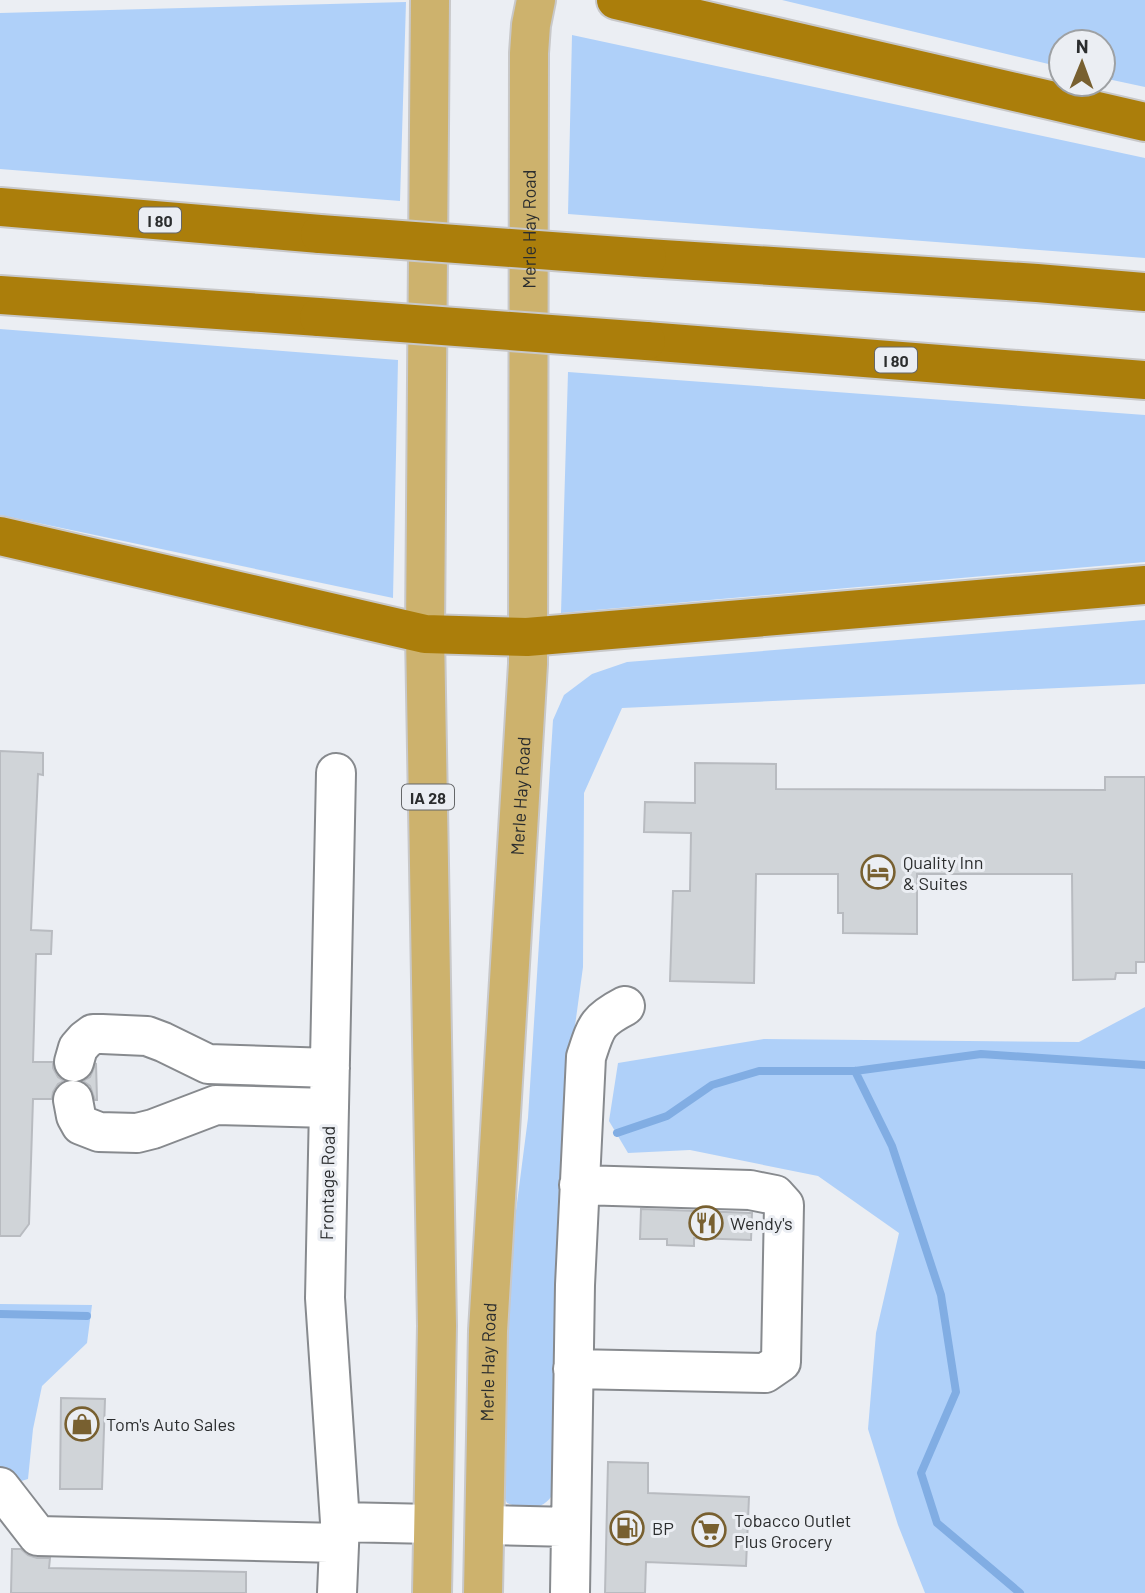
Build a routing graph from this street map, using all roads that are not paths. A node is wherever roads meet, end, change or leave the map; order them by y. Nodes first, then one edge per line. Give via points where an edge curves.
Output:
1 (430, 0) edge
2 (536, 0) edge
3 (616, 0) edge
4 (1145, 122) edge
5 (0, 207) edge
6 (1145, 292) edge
7 (0, 295) edge
8 (1145, 380) edge
9 (0, 536) edge
10 (1145, 585) edge
11 (425, 634) junction
12 (527, 637) junction
13 (336, 772) dead end
14 (625, 1006) dead end
15 (74, 1062) dead end
16 (330, 1068) junction
17 (73, 1100) dead end
18 (329, 1108) junction
19 (579, 1185) junction
20 (573, 1369) junction
21 (0, 1488) edge
22 (433, 1524) junction
23 (485, 1525) junction
24 (571, 1527) junction
25 (340, 1532) junction
26 (337, 1593) edge
27 (432, 1593) edge
28 (484, 1593) edge
29 (570, 1593) edge

1 - 11 main road, IA 28
2 - 12 main road, Merle Hay Road via 529,53
3 - 4 highway
5 - 6 highway, I 80, bridge
7 - 8 highway, I 80, bridge
9 - 11 highway
10 - 12 highway
11 - 12 highway
11 - 22 main road, IA 28 via 437,1326
12 - 23 main road, Merle Hay Road via 488,1331
13 - 16 street, Frontage Road
14 - 19 street via 595,1029 586,1057
15 - 16 street via 85,1040 102,1034 147,1037 208,1064
16 - 18 street, Frontage Road
17 - 18 street via 81,1125 99,1132 137,1133 216,1105
18 - 25 street, Frontage Road via 325,1298
19 - 20 street
19 - 20 street via 750,1190 775,1195 784,1205 781,1362 765,1373
20 - 24 street
21 - 25 street via 38,1536
22 - 25 street
22 - 27 main road, IA 28
23 - 24 street
23 - 28 main road, Merle Hay Road
24 - 29 street
25 - 26 street, Frontage Road

